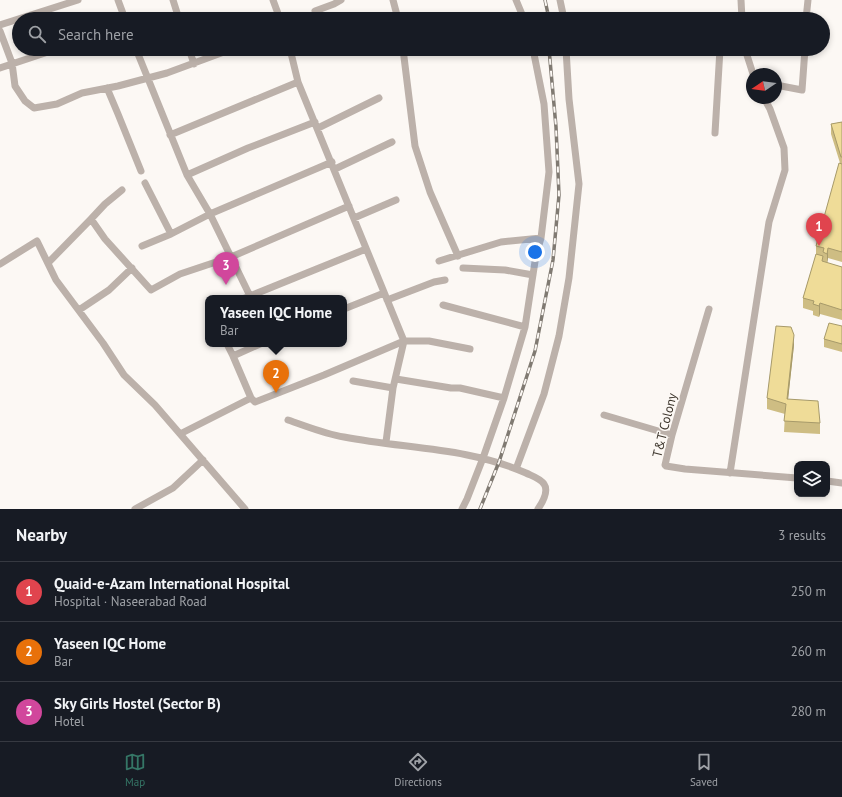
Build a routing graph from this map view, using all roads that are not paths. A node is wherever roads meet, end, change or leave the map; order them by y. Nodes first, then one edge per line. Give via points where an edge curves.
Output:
1 (78, 0) edge
2 (118, 0) edge
3 (172, 0) edge
4 (273, 0) edge
5 (341, 0) edge
6 (394, 0) edge
7 (516, 0) edge
8 (560, 0) edge
9 (741, 0) edge
10 (808, 0) edge
11 (316, 11) dead end
12 (41, 12) edge
13 (122, 12) edge
14 (176, 12) edge
15 (277, 12) edge
16 (397, 12) edge
17 (521, 12) edge
18 (563, 12) edge
19 (742, 12) edge
20 (807, 12) edge
21 (12, 21) edge
22 (0, 25) edge
23 (0, 31) edge
24 (34, 56) edge
25 (139, 56) edge
26 (191, 56) edge
27 (214, 56) edge
28 (292, 56) edge
29 (404, 56) edge
30 (534, 56) edge
31 (566, 56) edge
32 (720, 56) edge
33 (747, 56) edge
34 (804, 56) edge
35 (12, 63) junction
36 (194, 64) junction
37 (0, 68) edge
38 (751, 68) edge
39 (147, 78) junction
40 (298, 82) junction
41 (782, 86) edge
42 (106, 88) junction
43 (379, 98) dead end
44 (767, 104) edge
45 (316, 125) junction
46 (715, 133) dead end
47 (170, 135) junction
48 (392, 142) dead end
49 (333, 165) junction
50 (141, 171) dead end
51 (187, 175) junction
52 (145, 183) dead end
53 (122, 190) dead end
54 (396, 200) dead end
55 (349, 206) junction
56 (210, 214) junction
57 (354, 218) junction
58 (91, 219) junction
59 (171, 234) junction
60 (541, 238) junction
61 (142, 246) dead end
62 (366, 249) junction
63 (458, 256) junction
64 (230, 257) junction
65 (439, 261) dead end
66 (48, 263) junction
67 (0, 264) edge
68 (132, 268) junction
69 (463, 268) dead end
70 (533, 274) junction
71 (445, 280) dead end
72 (384, 293) junction
73 (246, 295) edge
74 (252, 295) edge
75 (387, 300) junction
76 (443, 305) dead end
77 (347, 308) edge
78 (709, 309) dead end
79 (79, 310) junction
80 (525, 327) junction
81 (404, 341) junction
82 (228, 347) edge
83 (253, 347) edge
84 (470, 349) dead end
85 (233, 356) junction
86 (396, 379) junction
87 (353, 381) dead end
88 (393, 388) junction
89 (251, 398) junction
90 (504, 398) junction
91 (604, 415) dead end
92 (288, 420) dead end
93 (180, 434) junction
94 (672, 435) junction
95 (386, 442) junction
96 (483, 458) junction
97 (203, 460) junction
98 (516, 469) junction
99 (730, 473) junction
100 (794, 478) edge
101 (830, 481) edge
102 (842, 483) edge
103 (135, 509) edge
104 (245, 509) edge
105 (462, 509) edge
106 (538, 509) edge

1 - 12 street
2 - 13 street
3 - 14 street
4 - 15 street
5 - 11 street
6 - 16 street
7 - 17 street
8 - 18 street
9 - 19 street
10 - 20 street
21 - 22 street
23 - 35 street
24 - 35 street
25 - 39 street
26 - 36 street
27 - 36 street
28 - 40 street
29 - 63 street via 415,146 430,192
30 - 60 street via 544,104 549,172
31 - 98 street via 579,184 570,278 544,394
32 - 46 street
33 - 38 street
34 - 41 street via 802,90
35 - 37 street
35 - 42 street via 14,86 34,108 57,104 82,93
36 - 39 street
39 - 42 street
39 - 47 street
40 - 45 street
40 - 47 street
42 - 50 street
43 - 45 street
44 - 99 street via 784,148 785,170 768,230
45 - 49 street
45 - 51 street via 248,148
47 - 51 street
48 - 49 street
49 - 55 street
49 - 56 street
51 - 56 street
52 - 59 street
53 - 58 street
54 - 57 street
55 - 57 street
55 - 64 street
56 - 59 street
56 - 64 street
57 - 62 street
58 - 66 street
58 - 68 street via 105,239
59 - 61 street
60 - 63 street via 502,242
60 - 70 street
62 - 72 street
62 - 74 street
63 - 65 street
64 - 68 street via 180,274 151,290
64 - 73 street
66 - 67 street via 37,242
66 - 79 street via 56,280
68 - 79 street via 109,290
69 - 70 street
70 - 80 street
71 - 75 street
72 - 75 street
72 - 77 street
75 - 81 street
76 - 80 street
78 - 94 street, T&T Colony
79 - 93 street via 124,375
80 - 90 street
81 - 84 street via 429,341
81 - 86 street
81 - 89 street via 255,402
82 - 85 street
83 - 85 street
85 - 89 street
86 - 88 street
86 - 90 street via 460,388
87 - 88 street
88 - 95 street
89 - 93 street
90 - 96 street
91 - 94 street
92 - 95 street via 343,437
93 - 97 street
94 - 99 street, T&T Colony via 666,466
95 - 96 street
96 - 98 street
96 - 105 street
97 - 103 street via 173,488
97 - 104 street
98 - 106 street via 539,479 545,485 546,491
99 - 100 street, T&T Colony
101 - 102 street

